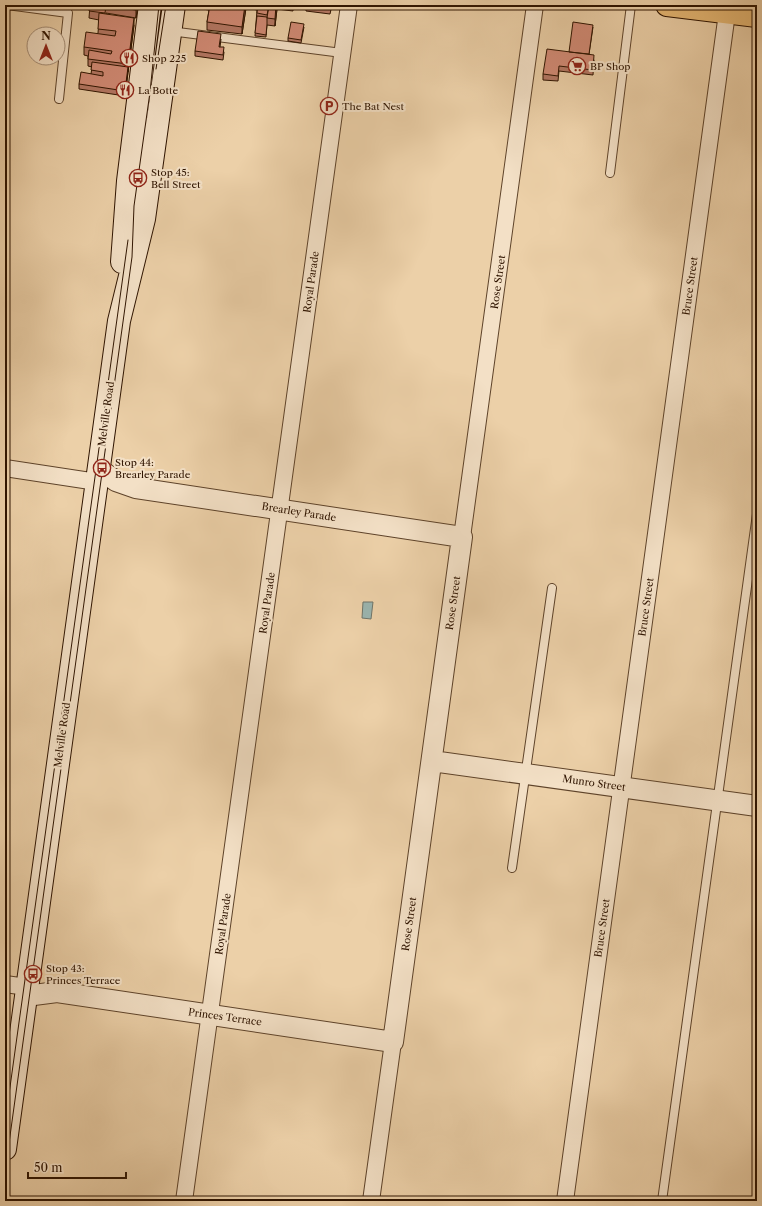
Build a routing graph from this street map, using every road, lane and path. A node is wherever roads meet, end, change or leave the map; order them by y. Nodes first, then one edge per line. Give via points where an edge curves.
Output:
1 (8, 5) edge
2 (174, 5) edge
3 (349, 5) edge
4 (535, 5) edge
5 (631, 5) edge
6 (667, 5) edge
7 (702, 7) edge
8 (728, 13) junction
9 (757, 16) edge
10 (145, 17) edge
11 (170, 30) junction
12 (342, 53) junction
13 (59, 99) dead end
14 (610, 173) dead end
15 (119, 321) junction
16 (5, 468) edge
17 (97, 482) junction
18 (280, 510) junction
19 (757, 514) edge
20 (462, 537) junction
21 (552, 588) dead end
22 (432, 761) junction
23 (526, 774) junction
24 (622, 787) junction
25 (718, 801) junction
26 (757, 806) edge
27 (512, 868) dead end
28 (5, 984) edge
29 (27, 987) junction
30 (210, 1014) junction
31 (393, 1042) junction
32 (5, 1149) edge
33 (184, 1201) edge
34 (371, 1201) edge
35 (564, 1201) edge
36 (662, 1201) edge

1 - 13 lane via 68,13
2 - 11 main road, Melville Road
3 - 12 street, Royal Parade
4 - 20 street, Rose Street
5 - 14 lane
6 - 7 highway
7 - 8 highway
8 - 9 highway
8 - 24 street, Bruce Street
10 - 15 main road, Melville Road via 128,182
11 - 12 lane
11 - 15 main road, Melville Road via 144,219
12 - 18 street, Royal Parade
15 - 17 main road, Melville Road
16 - 17 street, Brearley Parade
17 - 18 street, Brearley Parade via 116,480 136,488
17 - 29 main road, Melville Road
18 - 20 street, Brearley Parade
18 - 30 street, Royal Parade
19 - 25 lane
20 - 22 street, Rose Street
21 - 23 lane
22 - 23 street, Munro Street
22 - 31 street, Rose Street
23 - 24 street, Munro Street
23 - 27 lane
24 - 25 street, Munro Street
24 - 35 street, Bruce Street
25 - 26 street, Munro Street
25 - 36 lane
28 - 29 street, Princes Terrace
29 - 30 street, Princes Terrace
29 - 32 main road, Melville Road
30 - 31 street, Princes Terrace
30 - 33 street, Royal Parade
31 - 34 street, Rose Street

